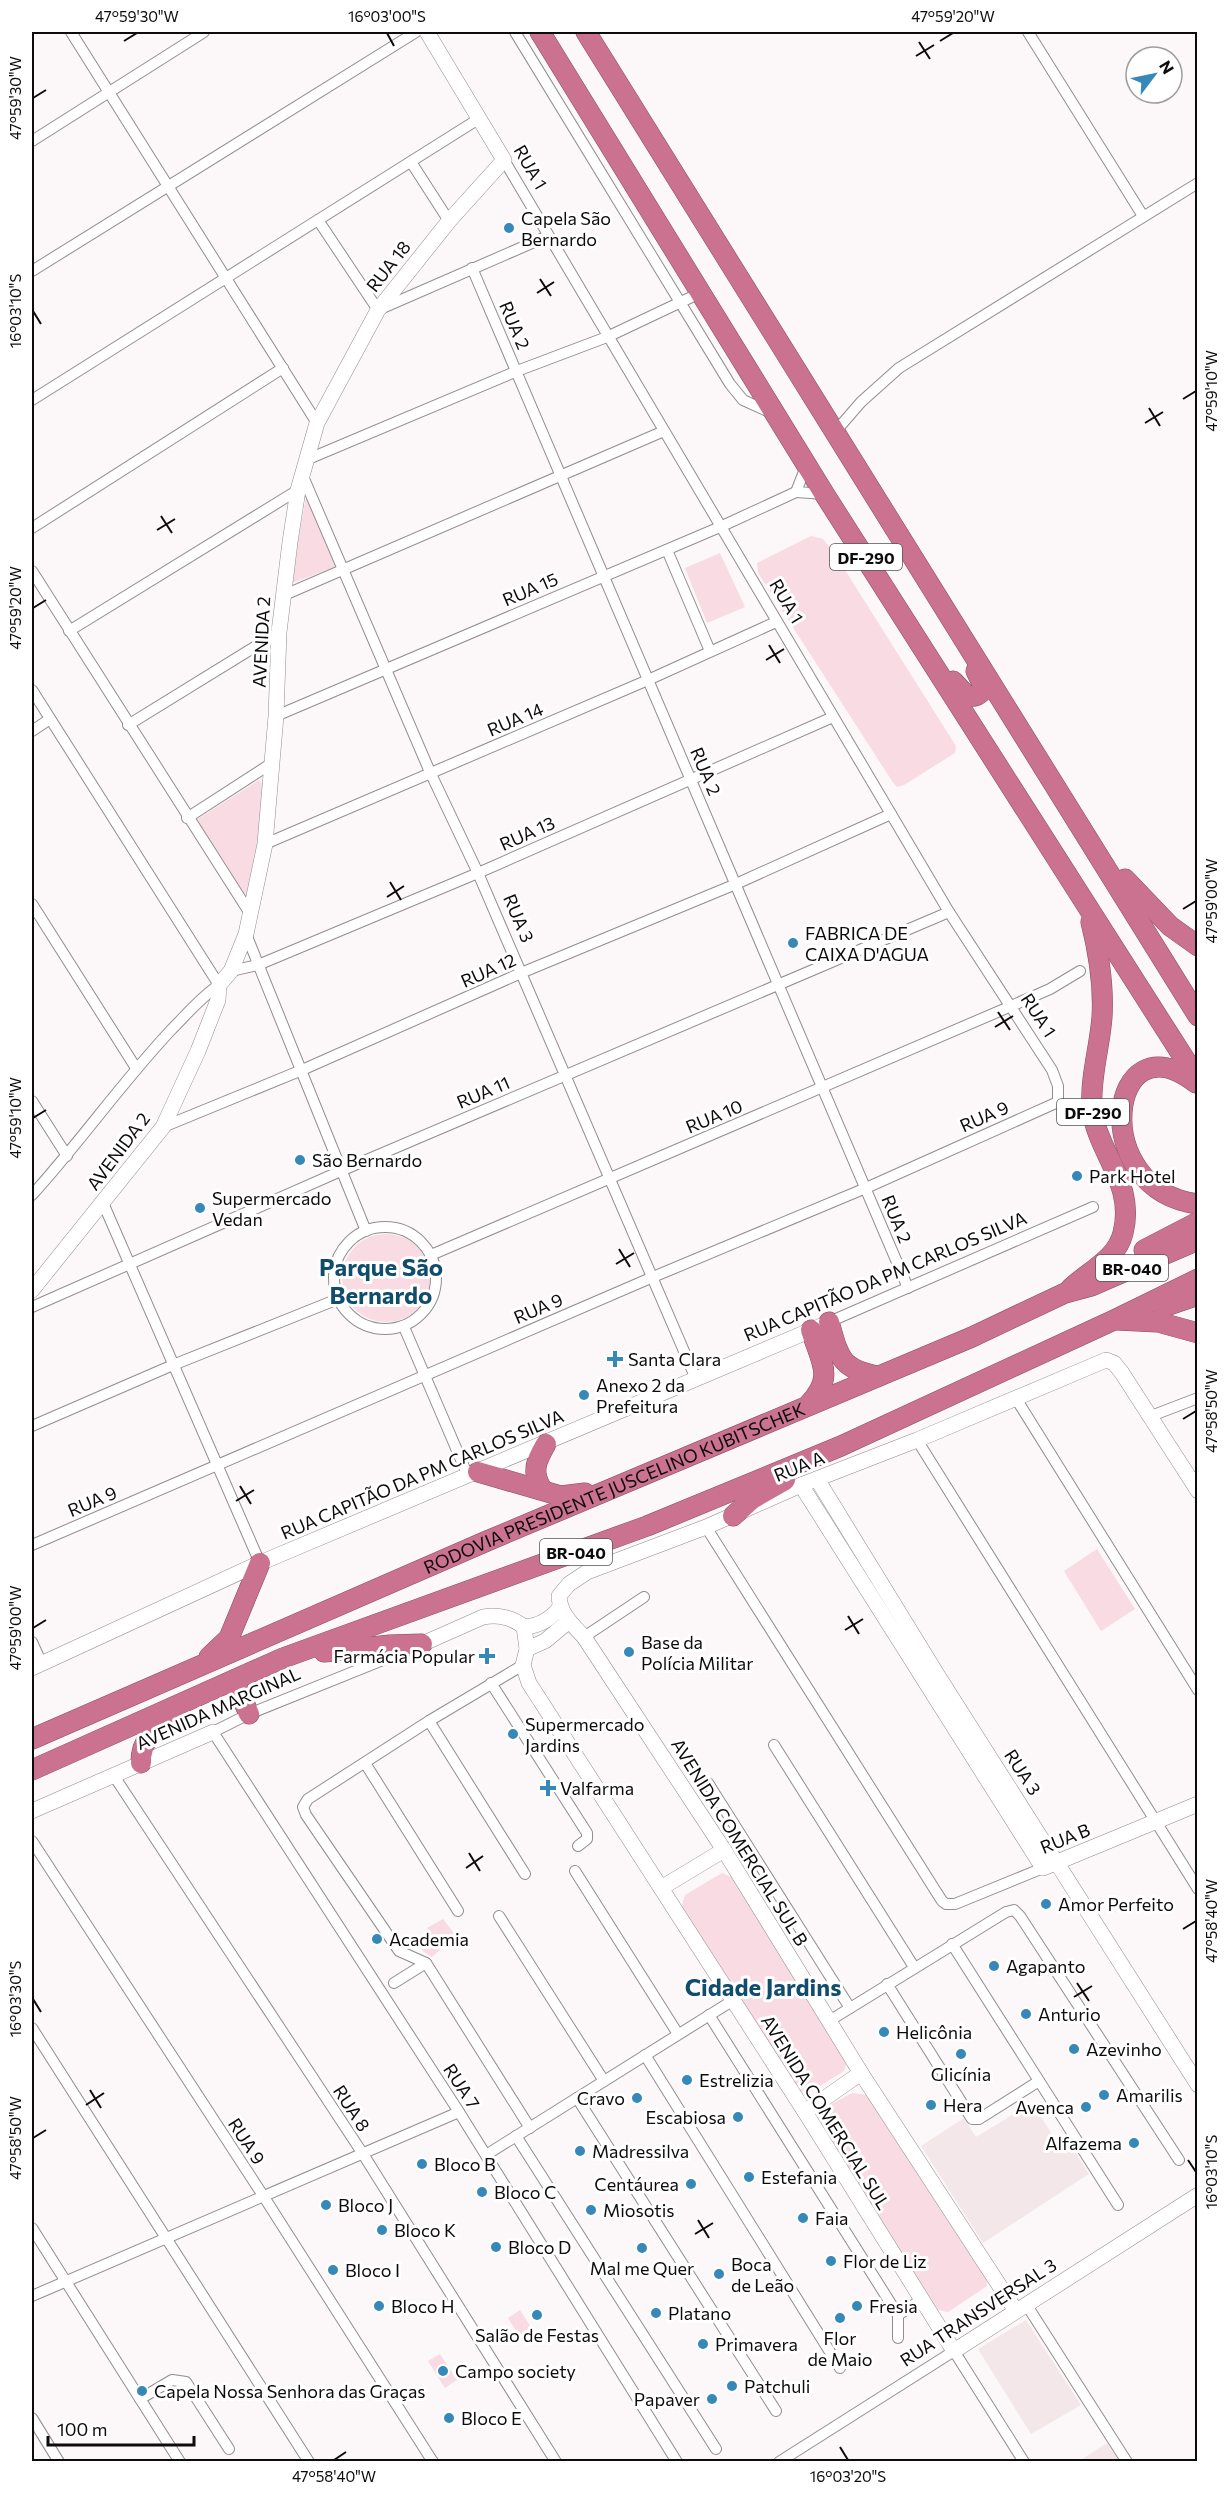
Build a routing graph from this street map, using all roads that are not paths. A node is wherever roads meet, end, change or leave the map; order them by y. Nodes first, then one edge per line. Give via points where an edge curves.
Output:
1 (71, 32) edge
2 (204, 32) edge
3 (416, 32) edge
4 (427, 32) edge
5 (515, 32) edge
6 (540, 32) edge
7 (586, 32) edge
8 (1028, 32) edge
9 (110, 91) junction
10 (480, 118) junction
11 (32, 141) edge
12 (504, 160) junction
13 (411, 162) junction
14 (1197, 183) edge
15 (168, 185) junction
16 (1143, 216) junction
17 (318, 220) junction
18 (449, 220) junction
19 (548, 236) junction
20 (472, 268) junction
21 (32, 271) edge
22 (227, 277) junction
23 (700, 293) junction
24 (681, 302) junction
25 (378, 310) junction
26 (607, 337) junction
27 (283, 368) junction
28 (517, 371) junction
29 (32, 400) edge
30 (777, 415) junction
31 (317, 423) junction
32 (664, 431) junction
33 (835, 432) junction
34 (807, 464) junction
35 (304, 467) junction
36 (560, 476) junction
37 (298, 490) junction
38 (796, 492) junction
39 (825, 495) junction
40 (720, 527) junction
41 (32, 528) edge
42 (667, 550) junction
43 (344, 569) junction
44 (32, 571) edge
45 (602, 576) junction
46 (935, 595) junction
47 (282, 596) junction
48 (907, 621) junction
49 (776, 622) junction
50 (69, 631) junction
51 (279, 632) junction
52 (710, 651) junction
53 (386, 668) junction
54 (648, 680) junction
55 (32, 690) edge
56 (276, 716) junction
57 (833, 717) junction
58 (50, 719) junction
59 (128, 725) junction
60 (32, 731) edge
61 (272, 764) junction
62 (430, 772) junction
63 (692, 780) junction
64 (891, 814) junction
65 (187, 818) junction
66 (1090, 840) junction
67 (266, 844) junction
68 (478, 873) junction
69 (736, 884) junction
70 (32, 904) edge
71 (1087, 905) junction
72 (949, 912) junction
73 (251, 915) junction
74 (246, 934) junction
75 (1197, 946) edge
76 (258, 965) junction
77 (231, 971) junction
78 (1080, 971) dead end
79 (521, 973) junction
80 (219, 985) junction
81 (780, 985) junction
82 (1009, 1007) junction
83 (1197, 1016) edge
84 (135, 1068) junction
85 (302, 1070) junction
86 (565, 1075) junction
87 (1197, 1082) edge
88 (821, 1086) junction
89 (32, 1101) edge
90 (1058, 1102) joint
91 (163, 1127) junction
92 (67, 1156) junction
93 (343, 1170) junction
94 (609, 1179) junction
95 (866, 1188) junction
96 (32, 1195) edge
97 (103, 1203) junction
98 (1197, 1204) edge
99 (1093, 1207) dead end
100 (1197, 1222) edge
101 (366, 1231) junction
102 (1197, 1240) edge
103 (431, 1255) junction
104 (129, 1262) junction
105 (653, 1277) junction
106 (1197, 1278) edge
107 (908, 1288) junction
108 (32, 1290) edge
109 (1066, 1292) junction
110 (1197, 1295) edge
111 (338, 1299) junction
112 (32, 1307) edge
113 (1115, 1320) junction
114 (829, 1322) junction
115 (404, 1327) junction
116 (811, 1330) junction
117 (1197, 1333) edge
118 (173, 1365) junction
119 (425, 1375) junction
120 (878, 1376) junction
121 (696, 1379) junction
122 (1015, 1397) junction
123 (1197, 1398) edge
124 (807, 1406) junction
125 (1151, 1416) junction
126 (32, 1426) edge
127 (917, 1440) junction
128 (546, 1444) junction
129 (841, 1446) junction
130 (217, 1465) junction
131 (473, 1474) junction
132 (817, 1479) junction
133 (801, 1485) junction
134 (542, 1489) junction
135 (611, 1490) junction
136 (1197, 1491) edge
137 (733, 1516) junction
138 (706, 1527) junction
139 (32, 1545) edge
140 (260, 1563) junction
141 (644, 1597) dead end
142 (560, 1606) junction
143 (569, 1621) junction
144 (524, 1627) junction
145 (584, 1637) junction
146 (32, 1642) edge
147 (422, 1644) junction
148 (527, 1649) junction
149 (283, 1658) junction
150 (523, 1665) junction
151 (37, 1666) edge
152 (186, 1672) junction
153 (234, 1680) junction
154 (931, 1680) junction
155 (491, 1683) junction
156 (1197, 1690) edge
157 (193, 1698) junction
158 (249, 1714) junction
159 (429, 1721) junction
160 (213, 1732) junction
161 (32, 1739) edge
162 (774, 1745) dead end
163 (141, 1763) junction
164 (365, 1763) junction
165 (32, 1770) edge
166 (114, 1776) junction
167 (708, 1783) dead end
168 (1197, 1804) edge
169 (32, 1811) edge
170 (1155, 1822) junction
171 (32, 1841) edge
172 (578, 1846) dead end
173 (724, 1850) junction
174 (1057, 1862) junction
175 (1043, 1868) junction
176 (574, 1871) dead end
177 (525, 1874) dead end
178 (661, 1888) junction
179 (1197, 1889) edge
180 (458, 1911) dead end
181 (499, 1916) dead end
182 (952, 1944) junction
183 (426, 1964) junction
184 (914, 1967) junction
185 (394, 1983) dead end
186 (887, 1984) junction
187 (732, 2001) junction
188 (850, 2008) junction
189 (709, 2015) junction
190 (829, 2020) junction
191 (32, 2028) edge
192 (678, 2034) junction
193 (645, 2055) junction
194 (861, 2073) junction
195 (604, 2081) junction
196 (1039, 2081) junction
197 (1197, 2085) edge
198 (577, 2098) junction
199 (459, 2112) junction
200 (805, 2112) junction
201 (530, 2128) junction
202 (516, 2136) junction
203 (363, 2154) junction
204 (486, 2155) junction
205 (1179, 2160) dead end
206 (1197, 2195) edge
207 (264, 2197) junction
208 (1118, 2205) dead end
209 (32, 2228) edge
210 (167, 2239) junction
211 (65, 2281) junction
212 (32, 2296) edge
213 (921, 2300) junction
214 (1021, 2307) junction
215 (898, 2315) junction
216 (898, 2338) dead end
217 (954, 2351) junction
218 (840, 2368) dead end
219 (140, 2399) junction
220 (776, 2411) dead end
221 (32, 2418) edge
222 (229, 2449) dead end
223 (716, 2449) dead end
224 (59, 2462) edge
225 (180, 2462) edge
226 (309, 2462) edge
227 (433, 2462) edge
228 (556, 2462) edge
229 (677, 2462) edge
230 (779, 2462) edge
231 (1024, 2462) edge
232 (1127, 2462) edge

1 - 9 street
2 - 9 street
3 - 15 street
4 - 10 street
5 - 24 street
6 - 23 highway, DF-290
7 - 33 highway, DF-290
8 - 16 street
9 - 11 street
9 - 15 street
10 - 12 street, RUA 1
10 - 13 street
12 - 18 street, RUA 18
12 - 19 street, RUA 1
13 - 17 street
13 - 18 street
14 - 16 street
15 - 21 street
15 - 22 street
16 - 33 street via 899,368
17 - 22 street
17 - 25 street
18 - 25 street, RUA 18
19 - 20 street, RUA 18
19 - 26 street, RUA 1
20 - 25 street, RUA 18
20 - 28 street, RUA 2
22 - 27 street
22 - 29 street
23 - 24 street
23 - 30 highway, DF-290
24 - 26 street
24 - 30 street via 736,393 753,406
25 - 31 street, AVENIDA 2
26 - 28 street
26 - 32 street, RUA 1
27 - 31 street
27 - 41 street
28 - 35 street
28 - 36 street, RUA 2
30 - 34 highway, DF-290
31 - 35 street, AVENIDA 2
32 - 36 street
32 - 40 street, RUA 1
33 - 46 highway, DF-290
34 - 38 street
34 - 39 highway, DF-290
35 - 37 street, AVENIDA 2
35 - 43 street, RUA 3
36 - 43 street
36 - 45 street, RUA 2
37 - 47 street, AVENIDA 2
37 - 50 street
38 - 39 street
38 - 40 street, RUA 15
39 - 48 highway, DF-290
40 - 42 street, RUA 15
40 - 49 street, RUA 1
42 - 45 street, RUA 15
42 - 52 street
43 - 47 street
43 - 53 street, RUA 3
44 - 50 street
45 - 53 street, RUA 15
45 - 54 street, RUA 2
46 - 48 highway via 944,621 983,683 980,694 967,696 959,690 923,633
46 - 66 highway, DF-290
47 - 51 street, AVENIDA 2
48 - 71 highway, DF-290
49 - 52 street, RUA 14
49 - 57 street, RUA 1
50 - 59 street
51 - 56 street, AVENIDA 2
51 - 59 street
52 - 54 street, RUA 14
53 - 56 street, RUA 15
53 - 62 street, RUA 3
54 - 62 street, RUA 14
54 - 63 street, RUA 2
55 - 58 street
56 - 61 street, AVENIDA 2
57 - 63 street, RUA 13
57 - 64 street, RUA 1
58 - 60 street
58 - 80 street
59 - 65 street
61 - 65 street
61 - 67 street, AVENIDA 2
62 - 67 street, RUA 14
62 - 68 street, RUA 3
63 - 68 street, RUA 13
63 - 69 street, RUA 2
64 - 69 street, RUA 12
64 - 72 street, RUA 1
65 - 73 street
66 - 75 highway via 1170,926
66 - 83 highway, DF-290
67 - 73 street, AVENIDA 2
68 - 76 street, RUA 13
68 - 79 street, RUA 3
69 - 79 street, RUA 12
69 - 81 street, RUA 2
70 - 84 street
71 - 87 highway, DF-290
71 - 109 highway, DF-290 via 1101,966 1102,991 1092,1106 1101,1142 1118,1175 1126,1210 1123,1233 1111,1255
72 - 81 street, RUA 11
72 - 82 street, RUA 1
73 - 74 street, AVENIDA 2
74 - 76 street
74 - 77 street, AVENIDA 2
76 - 77 street, RUA 13
76 - 85 street
77 - 80 street, AVENIDA 2
78 - 82 street, RUA 10
79 - 85 street, RUA 12
79 - 86 street, RUA 3
80 - 84 street, AVENIDA 2
80 - 91 street, AVENIDA 2 via 218,1000
81 - 86 street, RUA 11
81 - 88 street, RUA 2
82 - 88 street, RUA 10
82 - 90 street, RUA 1 via 1056,1079
84 - 92 street, AVENIDA 2
85 - 91 street, RUA 12
85 - 93 street
86 - 93 street, RUA 11
86 - 94 street, RUA 3
87 - 98 highway via 1177,1070 1150,1067 1130,1083 1122,1116 1127,1150 1148,1184 1175,1200
88 - 94 street, RUA 10
88 - 95 street, RUA 2
89 - 92 street
90 - 95 street, RUA 9
91 - 97 street, AVENIDA 2
92 - 96 street, AVENIDA 2
93 - 101 street
93 - 104 street, RUA 11
94 - 103 street, RUA 10
94 - 105 street, RUA 3
95 - 105 street, RUA 9
95 - 107 street, RUA 2
97 - 104 street
97 - 108 street, AVENIDA 2
99 - 107 street, RUA CAPITÃO DA PM CARLOS SILVA
100 - 109 highway
101 - 103 street via 380,1227 403,1230 422,1242
101 - 111 street via 351,1239 338,1259 334,1283
102 - 109 highway, RODOVIA PRESIDENTE JUSCELINO KUBITSCHEK / BR-040 via 1091,1286
103 - 115 street via 436,1288 430,1305
104 - 112 street, RUA 11
104 - 118 street
105 - 119 street, RUA 9
105 - 121 street, RUA 3
106 - 113 highway, RODOVIA PRESIDENTE JUSCELINO KUBITSCHEK / BR-040
107 - 114 street, RUA CAPITÃO DA PM CARLOS SILVA
109 - 120 highway, RODOVIA PRESIDENTE JUSCELINO KUBITSCHEK / BR-040
110 - 113 highway
111 - 115 street via 358,1323 373,1329
111 - 118 street
113 - 117 highway via 1158,1323
113 - 129 highway, RODOVIA PRESIDENTE JUSCELINO KUBITSCHEK / BR-040
114 - 116 street, RUA CAPITÃO DA PM CARLOS SILVA
114 - 120 highway via 847,1365 856,1372
115 - 119 street
116 - 121 street, RUA CAPITÃO DA PM CARLOS SILVA
116 - 124 highway via 825,1382
118 - 126 street
118 - 130 street
119 - 130 street, RUA 9
119 - 131 street
120 - 124 highway, RODOVIA PRESIDENTE JUSCELINO KUBITSCHEK / BR-040
121 - 128 street, RUA CAPITÃO DA PM CARLOS SILVA
122 - 125 street, RUA A via 1106,1360 1114,1363
122 - 127 street, RUA A
122 - 156 street
123 - 125 street
124 - 135 highway, RODOVIA PRESIDENTE JUSCELINO KUBITSCHEK / BR-040
125 - 136 street
127 - 132 street, RUA A
127 - 170 street
128 - 131 street, RUA CAPITÃO DA PM CARLOS SILVA
128 - 134 highway via 535,1467
129 - 137 highway via 752,1499
129 - 149 highway, RODOVIA PRESIDENTE JUSCELINO KUBITSCHEK / BR-040 via 647,1526
130 - 139 street, RUA 9
130 - 140 street
131 - 134 highway
131 - 140 street, RUA CAPITÃO DA PM CARLOS SILVA
132 - 133 street, RUA A
132 - 154 street, RUA 3
133 - 137 street, RUA A
133 - 154 street, RUA 3
134 - 135 highway via 561,1496
135 - 152 highway, RODOVIA PRESIDENTE JUSCELINO KUBITSCHEK / BR-040
137 - 138 street, RUA A
138 - 142 street, RUA A via 577,1577 559,1596
138 - 175 street, RUA B via 939,1897 946,1904 955,1904
140 - 151 street, RUA CAPITÃO DA PM CARLOS SILVA
140 - 152 highway via 229,1638
141 - 145 street
142 - 143 street
142 - 144 street via 546,1621
143 - 145 street
143 - 148 street via 545,1641
144 - 147 street via 511,1619 491,1615
144 - 148 street
145 - 173 street, AVENIDA COMERCIAL SUL B
146 - 151 street
147 - 149 highway
147 - 158 street, AVENIDA MARGINAL
148 - 150 street
149 - 153 highway, RODOVIA PRESIDENTE JUSCELINO KUBITSCHEK / BR-040
150 - 155 street
150 - 178 street, AVENIDA COMERCIAL SUL via 529,1683
152 - 161 highway, RODOVIA PRESIDENTE JUSCELINO KUBITSCHEK / BR-040
153 - 157 highway, RODOVIA PRESIDENTE JUSCELINO KUBITSCHEK / BR-040
153 - 158 highway
154 - 174 street, RUA 3
154 - 175 street, RUA 3
155 - 159 street
155 - 172 street via 587,1833 587,1839
157 - 163 highway via 159,1724 146,1740 140,1751
157 - 165 highway, RODOVIA PRESIDENTE JUSCELINO KUBITSCHEK / BR-040
158 - 160 street, AVENIDA MARGINAL
159 - 164 street
159 - 177 street
160 - 163 street, AVENIDA MARGINAL
160 - 199 street, RUA 7
162 - 184 street
163 - 166 street, AVENIDA MARGINAL
164 - 180 street
164 - 183 street via 308,1799 303,1807 399,1952
166 - 169 street, AVENIDA MARGINAL
166 - 203 street, RUA 8
167 - 188 street
168 - 170 street, RUA B
170 - 174 street, RUA B
170 - 179 street
171 - 207 street, RUA 9
173 - 178 street
173 - 190 street, AVENIDA COMERCIAL SUL B
174 - 175 street, RUA B
174 - 197 street, RUA 3
176 - 192 street
178 - 187 street, AVENIDA COMERCIAL SUL
181 - 195 street
182 - 184 street
182 - 196 street
182 - 205 street via 1014,1910
183 - 185 street
183 - 201 street
184 - 186 street
186 - 188 street
186 - 196 street via 975,2120
187 - 189 street
187 - 200 street, AVENIDA COMERCIAL SUL
188 - 190 street
189 - 192 street
189 - 215 street
190 - 194 street, AVENIDA COMERCIAL SUL B
191 - 210 street
192 - 193 street
193 - 195 street
193 - 218 street
194 - 200 street
194 - 214 street, AVENIDA COMERCIAL SUL B
195 - 198 street
196 - 208 street
198 - 201 street
198 - 220 street
199 - 203 street
199 - 204 street, RUA 7
200 - 213 street, AVENIDA COMERCIAL SUL
201 - 202 street
202 - 204 street
202 - 223 street
203 - 207 street
203 - 228 street, RUA 8
204 - 229 street, RUA 7
206 - 214 street, RUA TRANSVERSAL 3
207 - 210 street
207 - 227 street, RUA 9
209 - 211 street
210 - 211 street
210 - 226 street
211 - 212 street
211 - 219 street
213 - 215 street
213 - 217 street, AVENIDA COMERCIAL SUL
214 - 217 street, RUA TRANSVERSAL 3
214 - 232 street
215 - 216 street
217 - 230 street, RUA TRANSVERSAL 3
217 - 231 street
219 - 222 street via 172,2380 186,2382
219 - 225 street
221 - 224 street

